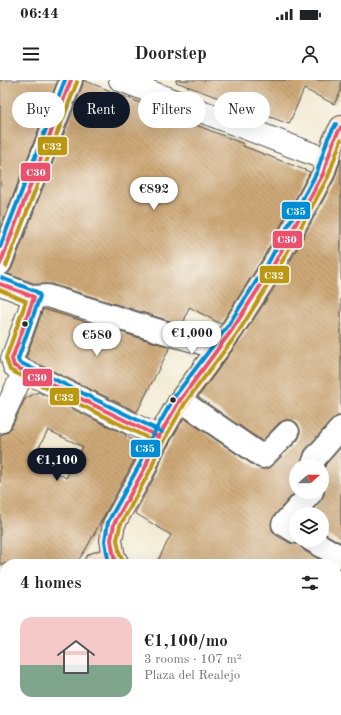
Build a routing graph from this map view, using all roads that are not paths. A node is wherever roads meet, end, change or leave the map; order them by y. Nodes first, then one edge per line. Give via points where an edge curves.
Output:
1 (71, 80) edge
2 (120, 80) edge
3 (341, 127) edge
4 (336, 155) edge
5 (0, 264) edge
6 (0, 284) edge
7 (34, 297) junction
8 (0, 300) edge
9 (218, 348) junction
10 (0, 358) edge
11 (24, 371) junction
12 (0, 373) edge
13 (180, 400) junction
14 (3, 410) edge
15 (341, 428) edge
16 (288, 432) dead end
17 (159, 437) junction
18 (315, 459) edge
19 (302, 499) edge
20 (296, 507) edge
21 (289, 516) edge
22 (289, 528) edge
23 (324, 547) edge
24 (341, 556) edge
25 (109, 559) edge

1 - 5 street
2 - 4 street
3 - 4 main road via 334,140
4 - 9 main road via 273,266
6 - 7 street
7 - 9 street via 47,296
7 - 11 street via 12,359 14,366
8 - 10 street via 18,307
9 - 13 main road
11 - 14 street
11 - 17 street
12 - 14 street via 11,378
13 - 16 street via 263,457
13 - 17 main road
15 - 18 street
17 - 25 main road via 114,524
19 - 20 street
21 - 22 street via 283,524
23 - 24 street

